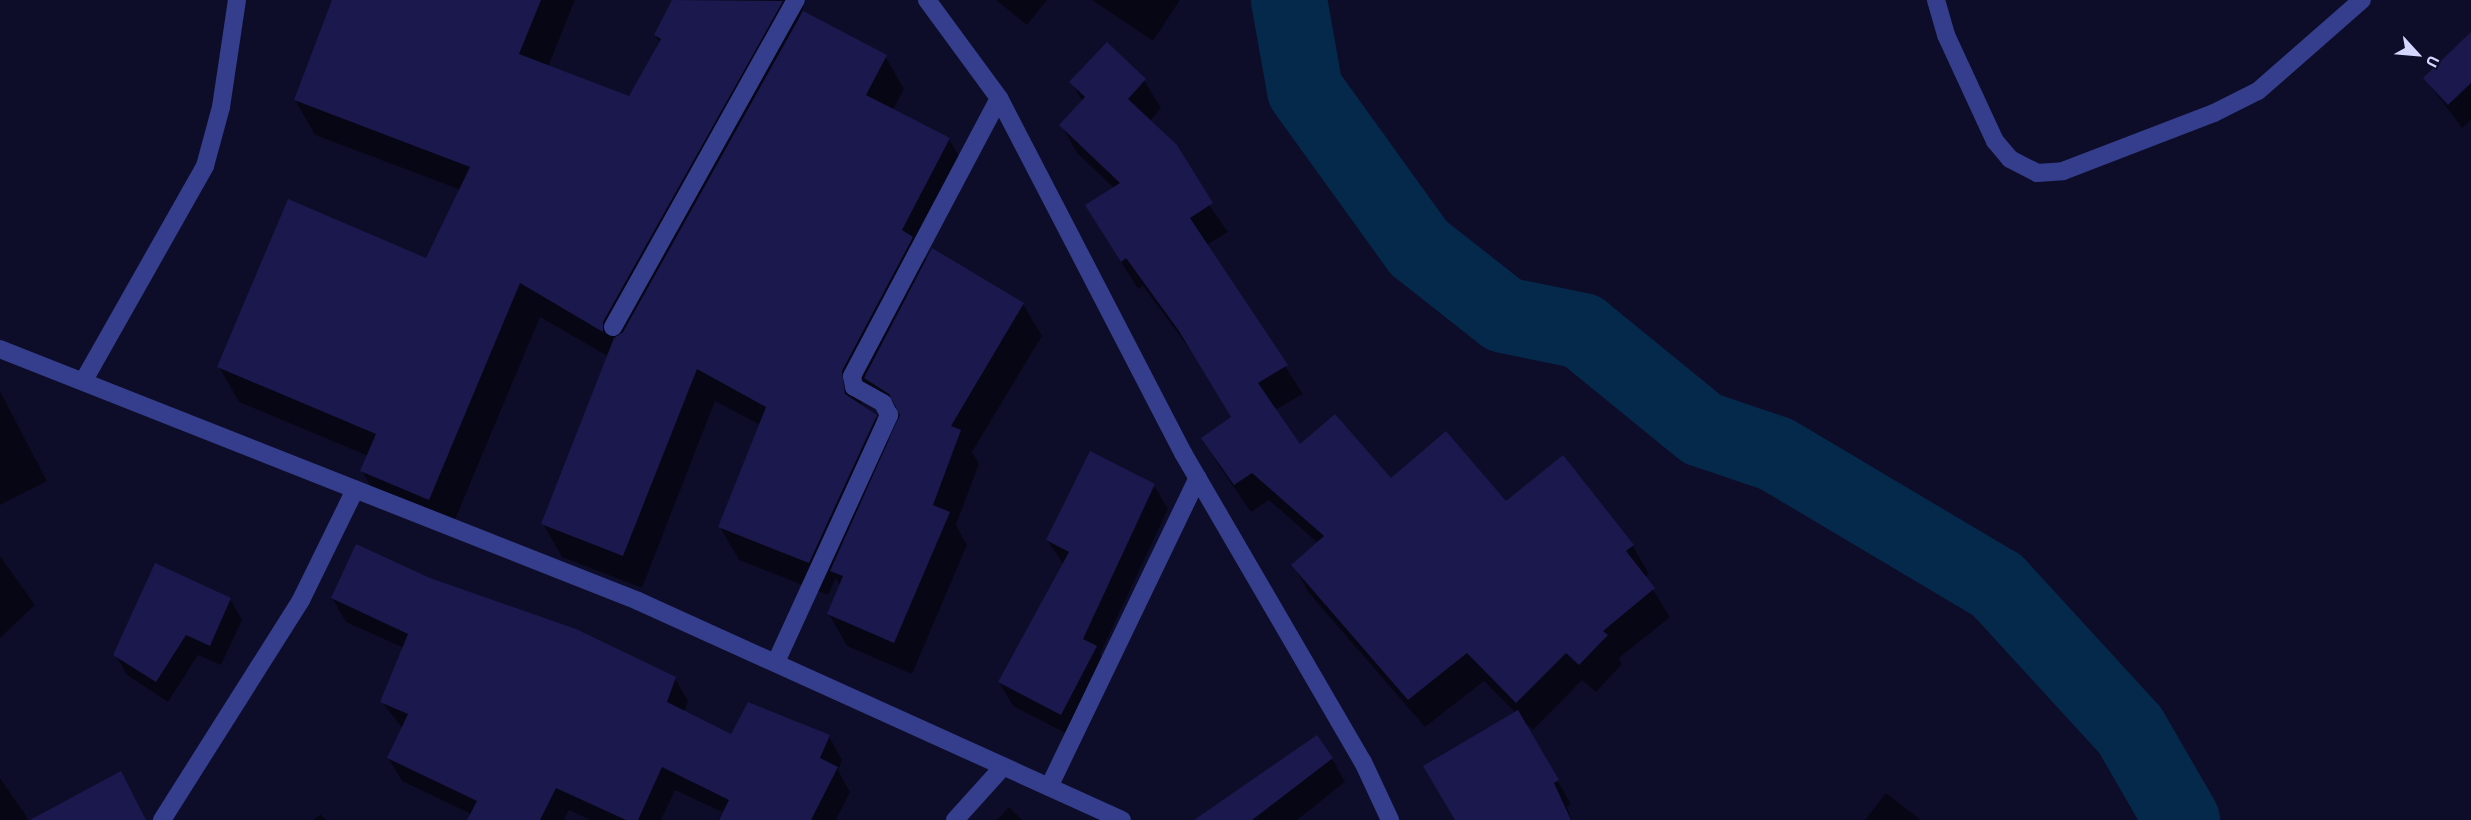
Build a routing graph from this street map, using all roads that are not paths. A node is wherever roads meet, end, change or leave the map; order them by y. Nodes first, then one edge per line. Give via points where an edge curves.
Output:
1 (237, 0) edge
2 (796, 0) edge
3 (927, 0) edge
4 (1936, 0) edge
5 (2362, 0) edge
6 (999, 98) junction
7 (613, 327) dead end
8 (0, 349) edge
9 (84, 380) junction
10 (1198, 478) junction
11 (354, 490) junction
12 (776, 662) junction
13 (1002, 768) junction
14 (1049, 788) junction
15 (162, 820) edge
16 (954, 820) edge
17 (1122, 820) edge
18 (1390, 820) edge

1 - 9 street via 221,107 205,166
2 - 7 street
3 - 6 street
4 - 5 street via 1946,35 1995,141 2010,159 2037,173 2063,171 2214,114 2258,91
6 - 10 street
6 - 12 street via 852,376 854,387 883,404 889,415
8 - 9 street
9 - 11 street
10 - 14 street
10 - 18 street via 1363,762
11 - 12 street via 638,601
11 - 15 street via 301,600
12 - 13 street
13 - 14 street
13 - 16 street
14 - 17 street

